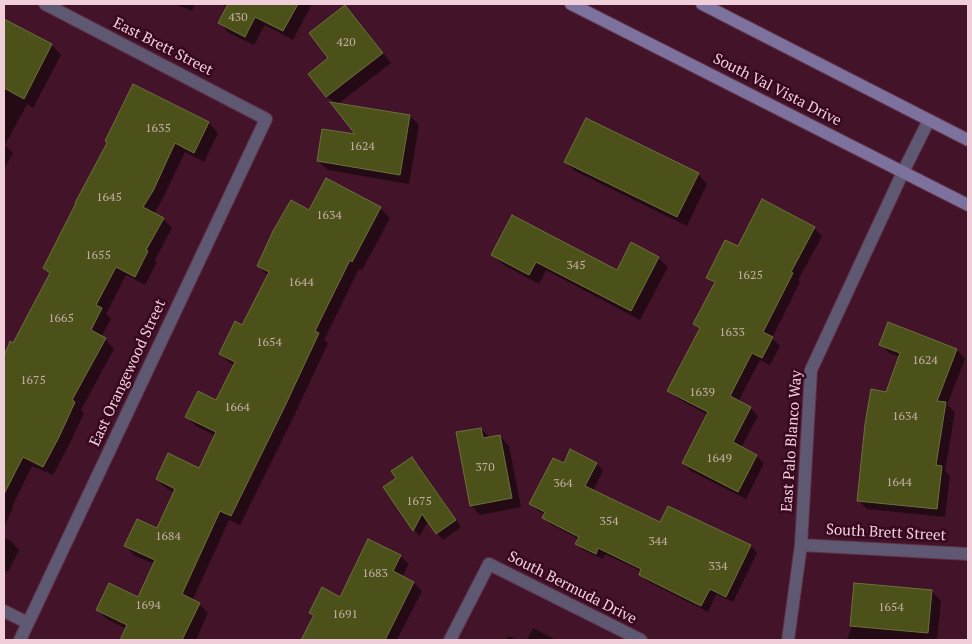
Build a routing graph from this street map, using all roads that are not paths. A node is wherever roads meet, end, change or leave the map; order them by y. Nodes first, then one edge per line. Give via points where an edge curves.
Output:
1 (45, 4) edge
2 (571, 4) edge
3 (702, 4) edge
4 (266, 119) joint
5 (929, 120) junction
6 (968, 140) edge
7 (903, 172) junction
8 (968, 205) edge
9 (802, 545) junction
10 (968, 554) edge
11 (4, 611) edge
12 (28, 623) junction
13 (20, 640) edge
14 (450, 640) edge
15 (641, 640) edge
16 (788, 640) edge

1 - 4 street, East Brett Street
2 - 7 main road, South Val Vista Drive
3 - 5 main road
4 - 12 street, East Orangewood Street
5 - 6 main road
5 - 7 street, East Palo Blanco Way
7 - 8 main road, South Val Vista Drive
7 - 9 street, East Palo Blanco Way via 811,370
9 - 10 street, South Brett Street
9 - 16 street, East Palo Blanco Way
11 - 12 street
12 - 13 street, East Orangewood Street
14 - 15 street, South Bermuda Drive via 489,564

